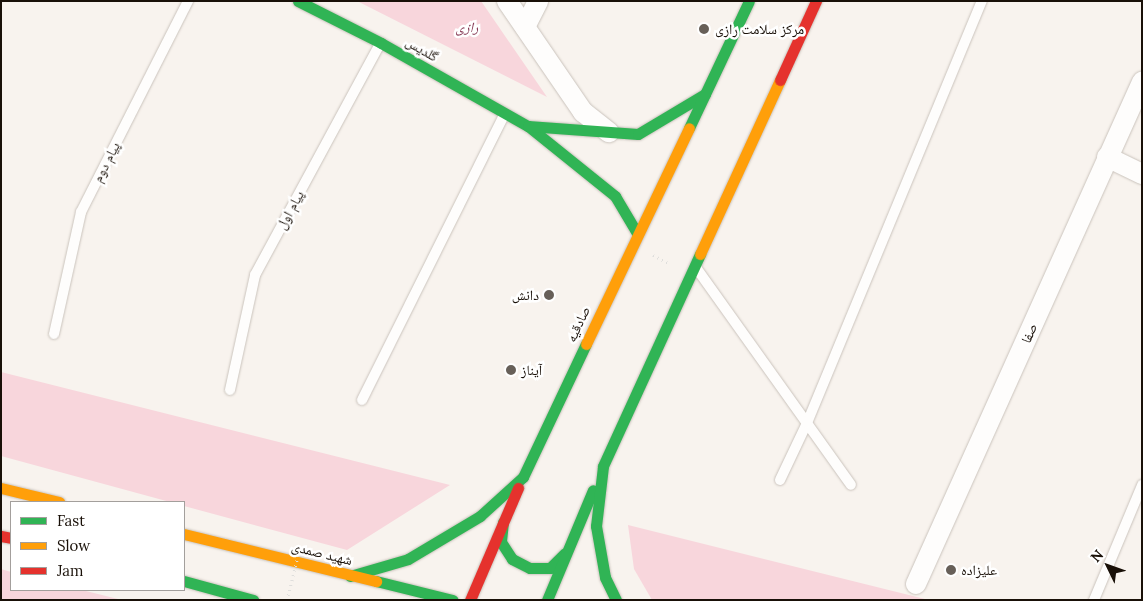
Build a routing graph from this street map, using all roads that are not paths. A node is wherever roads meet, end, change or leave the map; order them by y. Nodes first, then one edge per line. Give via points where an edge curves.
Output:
1 (188, 1) edge
2 (298, 1) edge
3 (507, 1) edge
4 (538, 1) edge
5 (749, 1) edge
6 (816, 1) edge
7 (982, 1) edge
8 (525, 27) junction
9 (381, 43) junction
10 (1142, 82) edge
11 (705, 94) junction
12 (504, 115) junction
13 (528, 126) junction
14 (611, 133) junction
15 (1107, 157) junction
16 (1142, 174) edge
17 (637, 233) junction
18 (693, 270) junction
19 (54, 334) dead end
20 (230, 390) dead end
21 (362, 400) dead end
22 (807, 423) junction
23 (603, 466) junction
24 (523, 477) junction
25 (780, 480) dead end
26 (851, 485) dead end
27 (1142, 485) edge
28 (1, 488) edge
29 (55, 501) edge
30 (503, 520) junction
31 (185, 534) edge
32 (565, 553) junction
33 (350, 576) junction
34 (185, 581) edge
35 (916, 584) dead end
36 (253, 600) edge
37 (452, 600) edge
38 (470, 600) edge
39 (547, 600) edge
40 (616, 600) edge
41 (1094, 600) edge

1 - 19 lane, پیام دوم via 81,212
2 - 9 main road, گلدیس
3 - 8 street
4 - 8 street
5 - 11 main road, صادقیه
6 - 18 main road
7 - 22 lane
8 - 14 street via 583,112
9 - 12 main road, گلدیس
9 - 20 lane, پیام اول via 255,275
10 - 15 street, صفا
11 - 14 main road via 638,134
11 - 17 main road, صادقیه
12 - 13 main road, گلدیس
12 - 21 lane
13 - 14 main road
13 - 17 main road via 615,196
15 - 16 street
15 - 35 street, صفا
17 - 24 main road, صادقیه
18 - 22 lane
18 - 23 main road
22 - 25 lane
22 - 26 lane
23 - 32 main road
23 - 40 main road via 596,526 605,577
24 - 30 main road
24 - 33 main road, صادقیه via 480,516 408,559
27 - 41 lane
28 - 29 main road
30 - 32 main road via 501,542 512,559 530,568 550,568
30 - 38 main road
31 - 33 main road, شهید صمدی
32 - 39 main road
33 - 37 main road, شهید صمدی
34 - 36 main road

